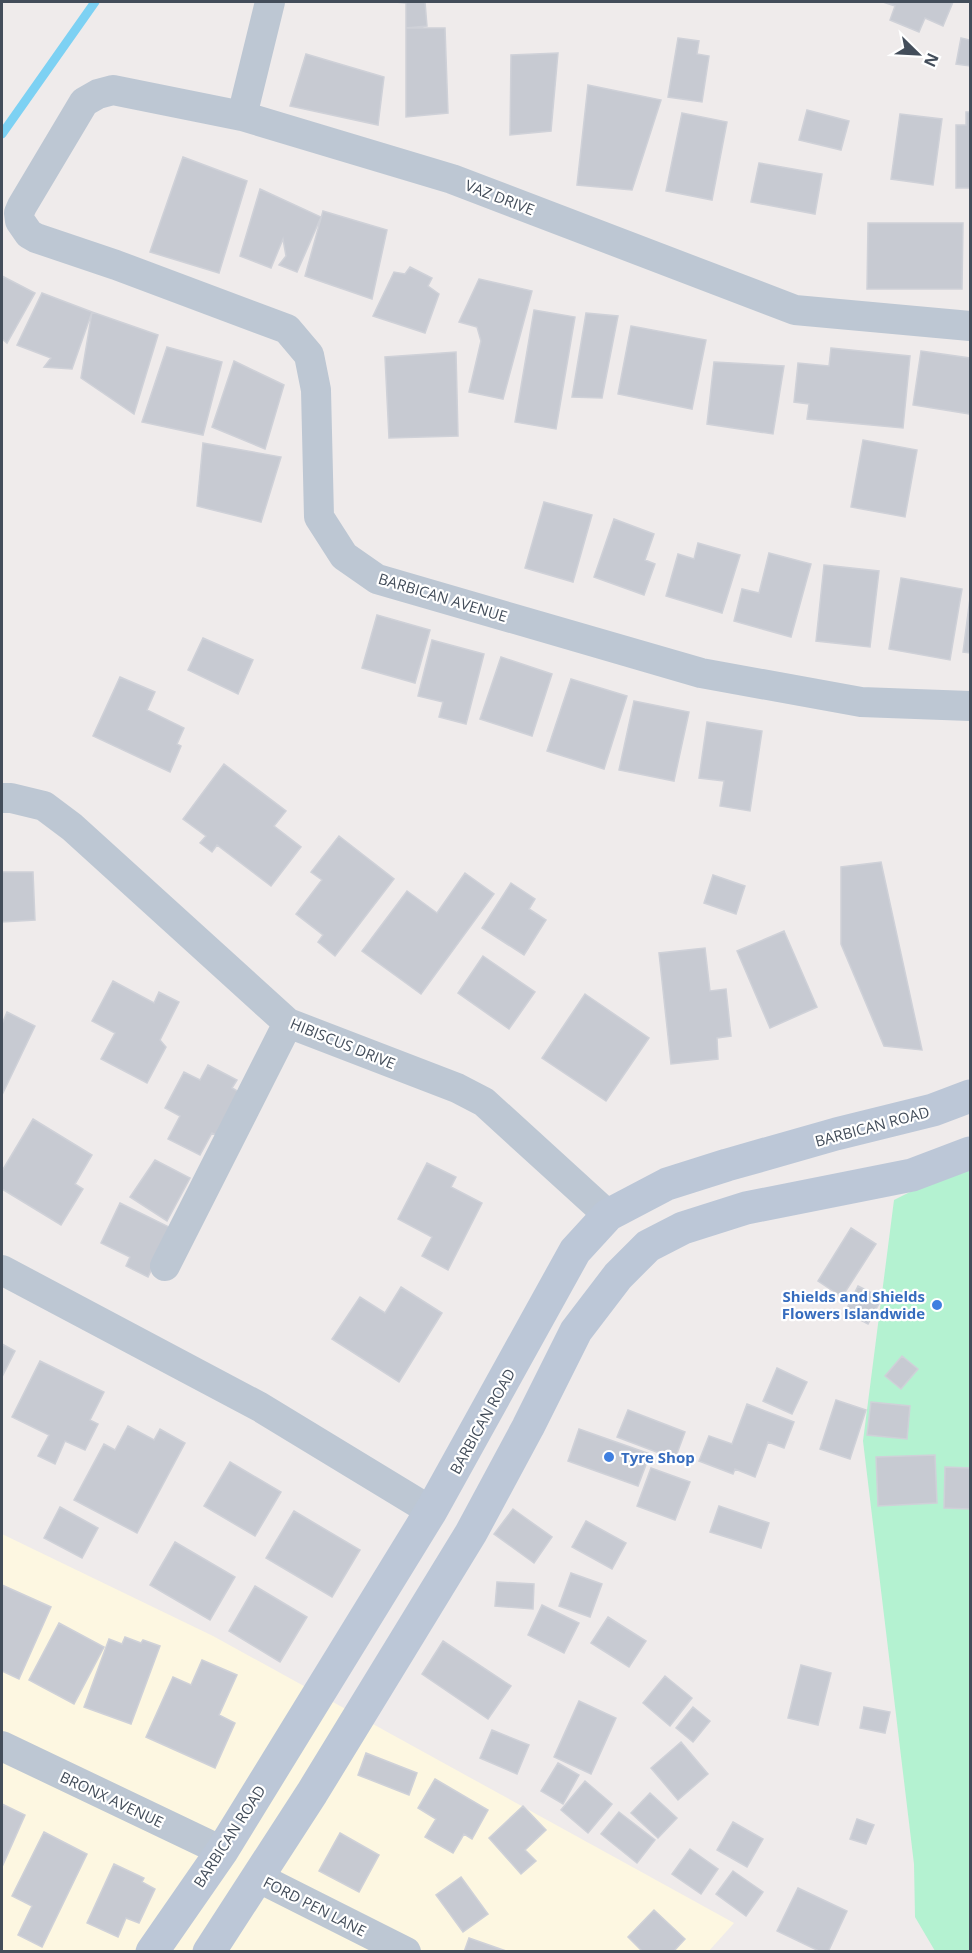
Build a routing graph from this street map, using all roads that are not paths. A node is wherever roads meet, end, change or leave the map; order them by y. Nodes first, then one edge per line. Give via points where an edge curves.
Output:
1 (270, 2) edge
2 (242, 116) junction
3 (53, 152) joint
4 (970, 326) edge
5 (970, 706) edge
6 (2, 798) edge
7 (288, 1023) junction
8 (970, 1096) edge
9 (970, 1153) edge
10 (608, 1215) junction
11 (165, 1266) dead end
12 (2, 1270) edge
13 (431, 1511) junction
14 (2, 1746) edge
15 (222, 1851) junction
16 (257, 1877) junction
17 (152, 1952) edge
18 (209, 1952) edge
19 (406, 1952) edge

1 - 2 street
2 - 3 street, VAZ DRIVE via 113,90 84,102
2 - 4 street, VAZ DRIVE via 452,179 795,310
3 - 5 street, BARBICAN AVENUE via 22,206 20,221 29,234 287,329 309,355 316,390 318,517 344,556 377,579 701,673 861,702
6 - 7 street, HIBISCUS DRIVE via 44,806 72,827
7 - 10 street, HIBISCUS DRIVE via 484,1102
7 - 11 street
8 - 10 main road, BARBICAN ROAD via 933,1110 667,1184
9 - 16 main road via 912,1176 746,1208 683,1228 648,1246 618,1276 576,1331 471,1533
10 - 13 main road, BARBICAN ROAD via 575,1251
12 - 13 street via 260,1407
13 - 15 main road, BARBICAN ROAD
14 - 15 street, BRONX AVENUE
15 - 17 main road, BARBICAN ROAD
16 - 18 main road
16 - 19 street, FORD PEN LANE

